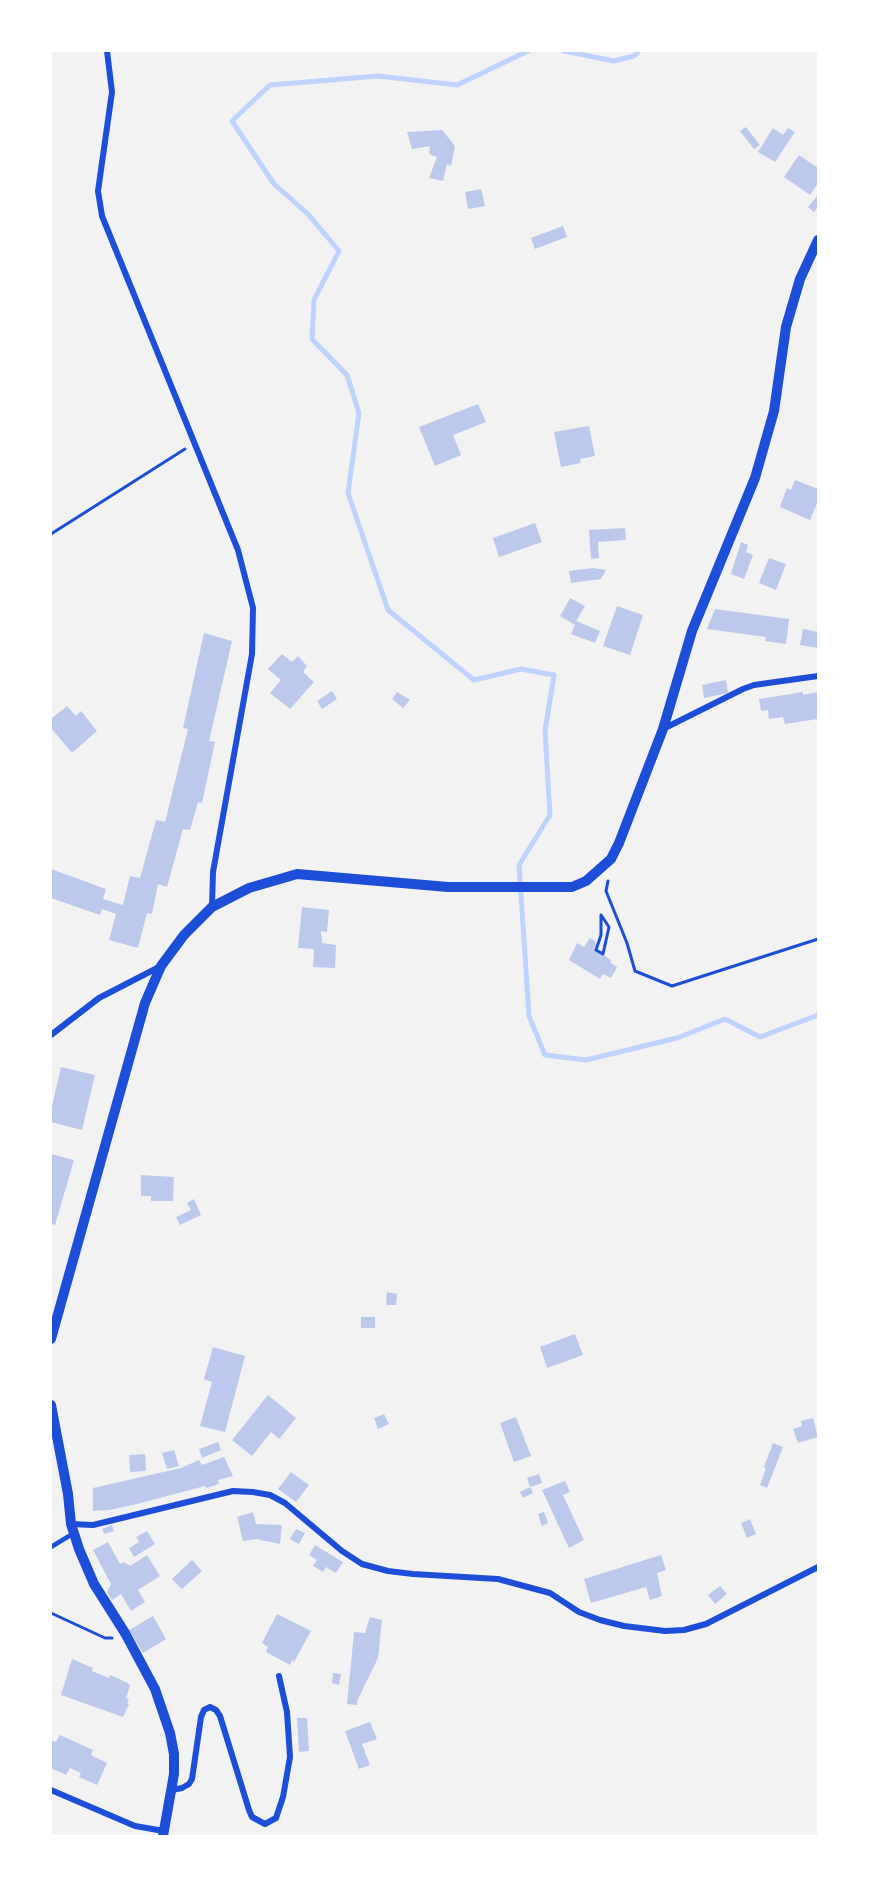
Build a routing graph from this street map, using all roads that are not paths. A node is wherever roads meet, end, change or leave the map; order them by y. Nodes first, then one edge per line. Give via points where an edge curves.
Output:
1 (107, 51) edge
2 (818, 240) edge
3 (818, 676) edge
4 (663, 729) junction
5 (212, 907) junction
6 (161, 966) junction
7 (51, 1035) edge
8 (51, 1339) edge
9 (51, 1405) edge
10 (72, 1528) junction
11 (51, 1547) edge
12 (818, 1567) edge
13 (279, 1676) dead end
14 (51, 1790) edge
15 (172, 1790) junction
16 (164, 1833) edge

1 - 5 street via 112,92 99,191 102,216 238,550 253,608 252,654 213,872
2 - 4 street via 800,279 786,327 774,411 755,478 692,631
3 - 4 street via 754,685
4 - 5 street via 611,859 572,887 448,887 297,874 249,888
5 - 6 street
6 - 7 street via 99,998
6 - 8 street via 136,1033
9 - 10 street
10 - 11 lane
10 - 12 street via 233,1491 261,1493 285,1503 362,1564 413,1574 498,1579 550,1593 600,1620 665,1631 706,1624
10 - 15 street via 94,1584 155,1689 174,1754
13 - 15 street via 287,1712 290,1757 284,1797 276,1818 265,1824 252,1817 220,1716 210,1707 201,1717 192,1779 189,1785
14 - 16 street via 135,1826
15 - 16 street

